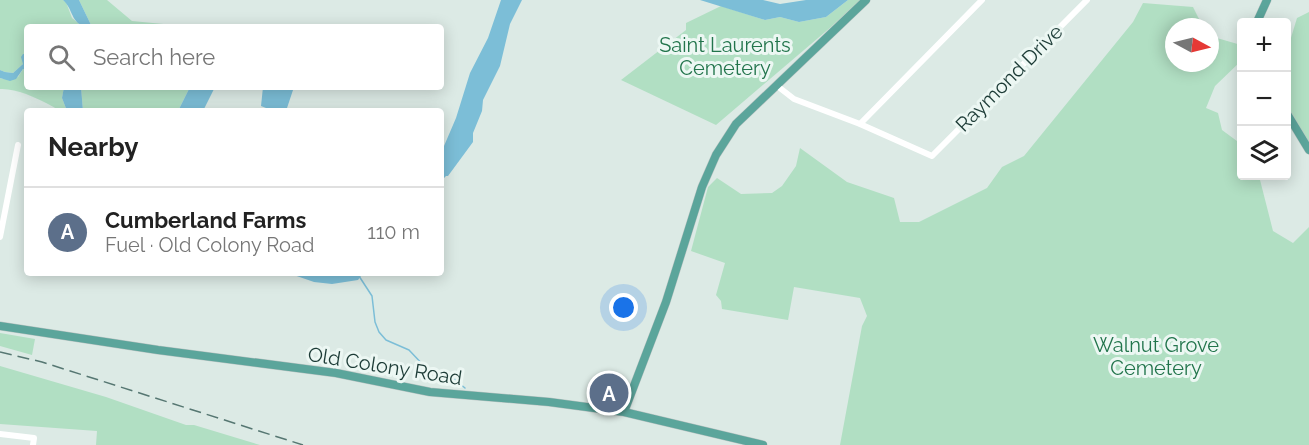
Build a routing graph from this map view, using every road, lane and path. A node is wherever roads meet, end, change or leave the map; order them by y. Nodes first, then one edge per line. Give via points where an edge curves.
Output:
1 (866, 0) edge
2 (982, 0) edge
3 (1087, 0) edge
4 (1267, 0) edge
5 (1259, 18) edge
6 (776, 85) junction
7 (1291, 119) edge
8 (860, 124) junction
9 (18, 145) dead end
10 (1309, 150) edge
11 (3, 205) edge
12 (0, 237) edge
13 (0, 326) edge
14 (624, 412) junction
15 (0, 434) edge
16 (33, 445) edge
17 (764, 445) edge

1 - 6 main road
2 - 8 street
3 - 8 street, Raymond Drive via 932,156
4 - 5 main road
6 - 8 street via 794,99
6 - 14 main road via 736,124 716,155
7 - 10 main road
9 - 11 street
11 - 12 street
13 - 14 main road, Old Colony Road via 336,373 430,392
14 - 17 main road, Old Colony Road
15 - 16 street via 34,438

